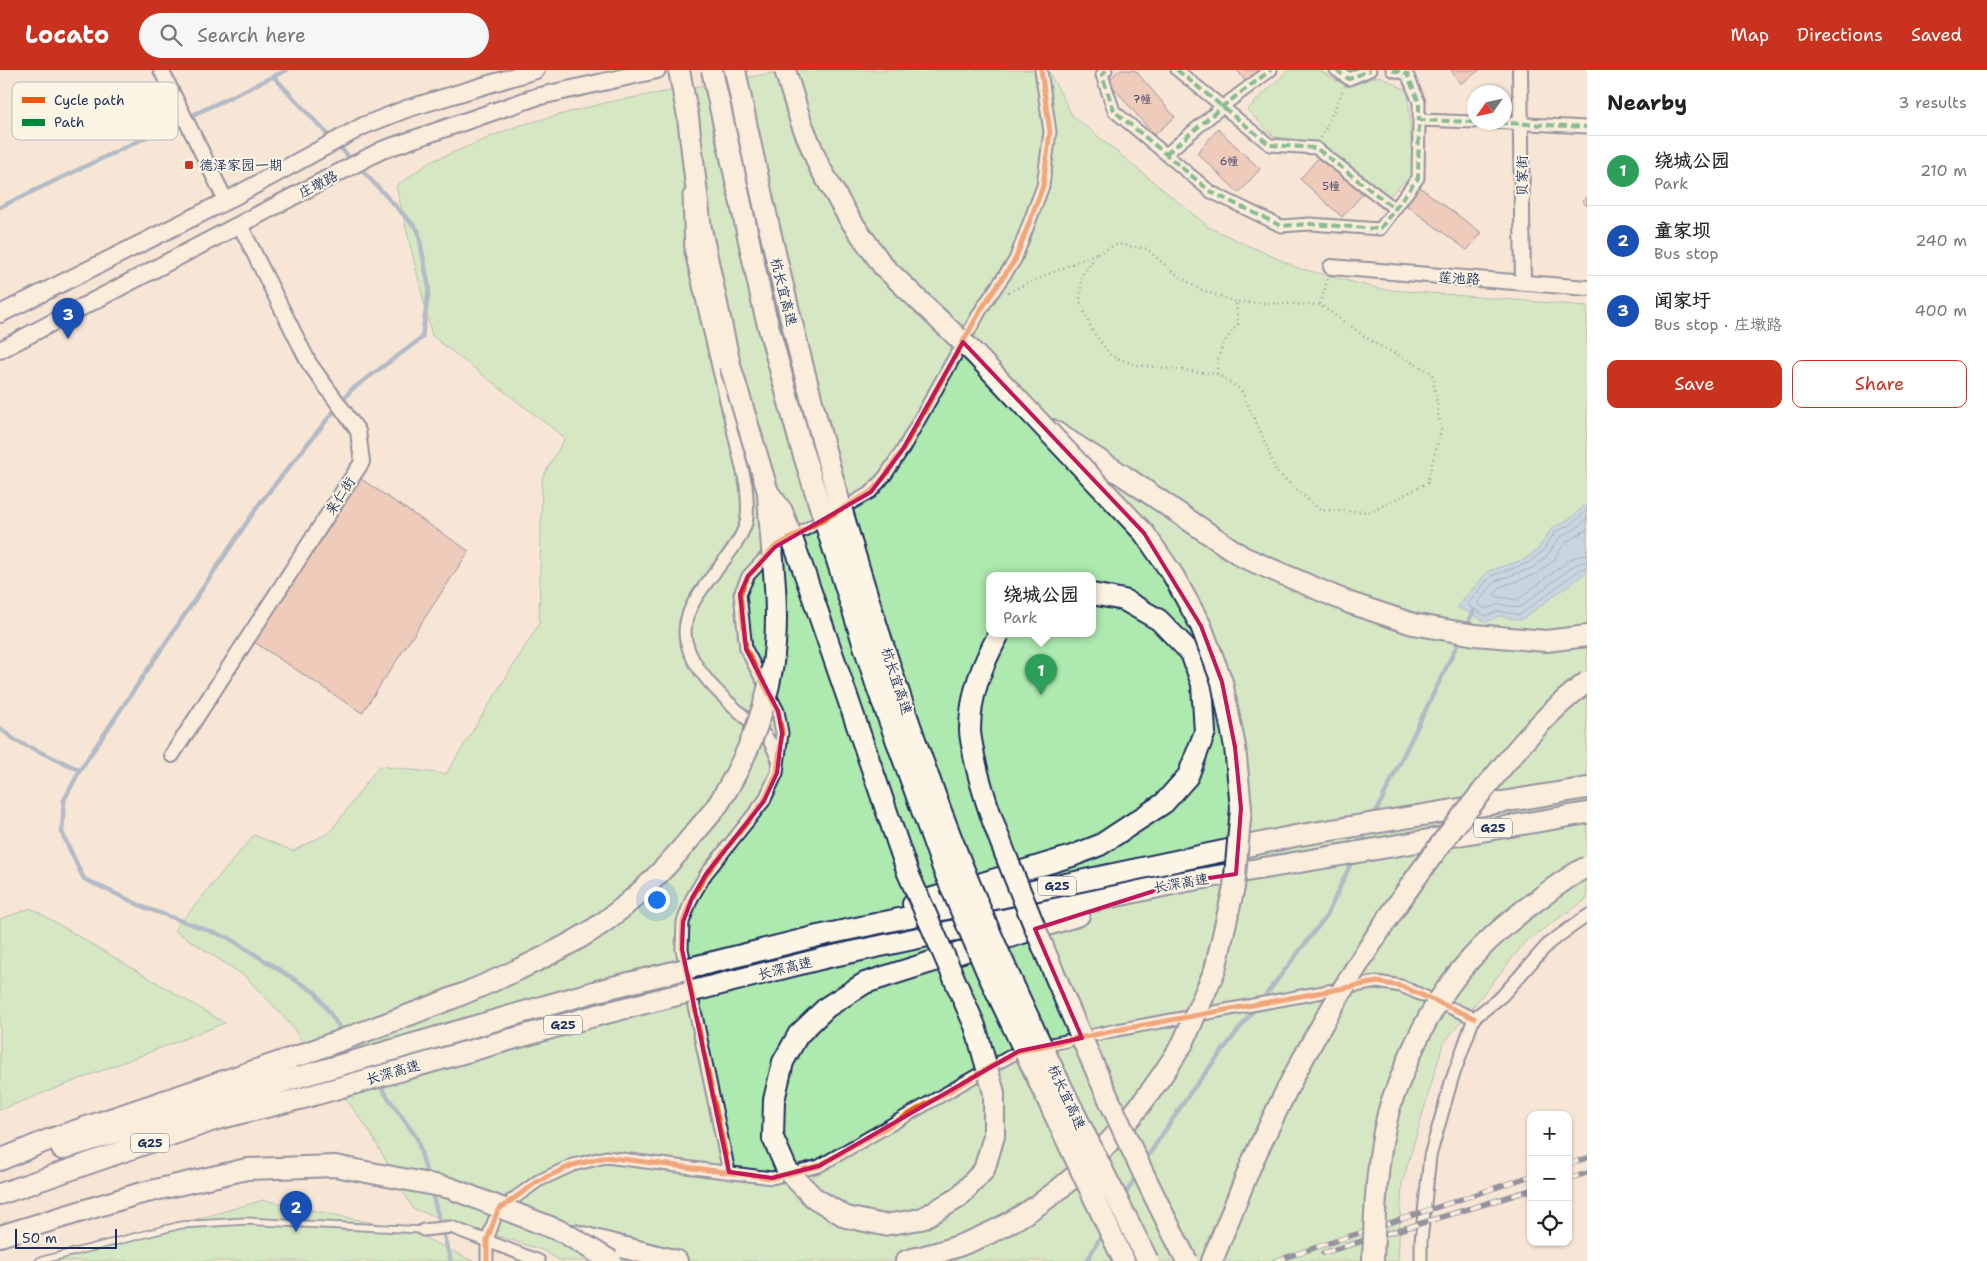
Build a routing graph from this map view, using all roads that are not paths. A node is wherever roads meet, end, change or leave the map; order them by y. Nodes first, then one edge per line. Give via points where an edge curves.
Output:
1 (536, 70) edge
2 (657, 70) edge
3 (670, 70) edge
4 (679, 70) edge
5 (712, 70) edge
6 (735, 70) edge
7 (785, 70) edge
8 (1041, 70) edge
9 (1106, 70) edge
10 (1177, 70) edge
11 (1270, 70) edge
12 (1336, 70) edge
13 (1370, 70) edge
14 (1392, 70) edge
15 (1520, 70) edge
16 (1223, 106) junction
17 (178, 107) edge
18 (1419, 120) junction
19 (1467, 122) edge
20 (1512, 123) edge
21 (1521, 124) junction
22 (1587, 127) edge
23 (1166, 154) junction
24 (226, 201) junction
25 (1395, 209) junction
26 (240, 226) junction
27 (1331, 268) road end
28 (1523, 282) junction
29 (1587, 288) edge
30 (0, 314) edge
31 (0, 350) edge
32 (1035, 420) junction
33 (768, 492) junction
34 (1096, 595) edge
35 (1587, 636) edge
36 (997, 637) edge
37 (1587, 682) edge
38 (172, 755) dead end
39 (778, 760) junction
40 (1587, 788) edge
41 (1587, 813) edge
42 (1587, 867) edge
43 (1182, 882) junction
44 (1587, 916) edge
45 (839, 932) junction
46 (1474, 1018) junction
47 (0, 1160) edge
48 (0, 1168) edge
49 (729, 1172) junction
50 (0, 1194) edge
51 (423, 1230) joint
52 (563, 1232) junction
53 (0, 1236) edge
54 (487, 1240) junction
55 (39, 1261) edge
56 (488, 1261) edge
57 (539, 1261) edge
58 (611, 1261) edge
59 (677, 1261) edge
60 (906, 1261) edge
61 (1124, 1261) edge
62 (1148, 1261) edge
63 (1187, 1261) edge
64 (1212, 1261) edge
65 (1373, 1261) edge
66 (1421, 1261) edge

1 - 24 main road, 庄墩路 via 406,109 363,126
2 - 26 main road, 庄墩路 via 536,98 382,150
3 - 39 street via 687,150 690,252 746,485 748,506 738,542 692,604 685,622 686,642 697,665 724,698 768,738
4 - 33 highway, bridge via 701,229 730,365
5 - 61 highway, 杭长宜高速, bridge via 764,310 800,443 877,687 943,868 987,972
6 - 62 highway, 杭长宜高速, bridge via 763,208 821,441 898,687 960,858 1007,970
7 - 32 highway, bridge via 819,166 883,266 974,353
8 - 39 street via 1050,132 1043,186 1016,260 982,308 885,476 871,492 775,547 748,576 740,594 746,650 778,711 782,733
9 - 23 street via 1102,75 1114,111
10 - 16 street
11 - 16 street
12 - 13 street via 1349,79
14 - 18 street via 1408,74 1419,102
15 - 21 street, 贝家街
16 - 23 street
16 - 25 street via 1270,145 1316,148
17 - 24 street
18 - 19 street
18 - 25 street via 1418,178
20 - 21 street
21 - 22 street
21 - 28 street, 贝家街
23 - 25 street via 1211,192 1281,226 1310,224 1380,228
24 - 30 main road, 庄墩路
26 - 31 main road, 庄墩路
26 - 38 street, 来仁街 via 309,363 358,431 362,462
27 - 28 street, 莲池路
28 - 29 street, 莲池路
32 - 35 highway, bridge via 1243,557 1350,603 1413,624 1475,635 1546,641
32 - 60 highway, bridge via 1144,533 1173,575 1201,626 1222,682 1235,746 1241,808 1234,887 1215,970 1183,1043 1158,1083 1121,1131 1047,1199 1001,1227 962,1245
33 - 43 highway, bridge via 782,511 908,873 976,1026 994,1093 994,1136 984,1170 958,1198 921,1219 884,1225 846,1217 813,1198 787,1170 773,1138 774,1100 783,1062 798,1035 827,1007 865,983
33 - 47 highway, bridge via 775,645 767,694 750,744 718,804 678,854 631,900 578,939 523,967 407,1016 48,1140
34 - 45 highway via 1124,600 1159,620 1191,654 1202,684 1205,732 1188,776 1164,804 1100,845 905,907
36 - 63 highway, bridge via 982,664 974,697 970,732 978,776 1047,958 1151,1192
37 - 64 highway, bridge via 1528,735 1460,818 1409,887 1352,975 1298,1068 1253,1160
39 - 49 street via 777,773 764,801 706,874 683,922 682,949
40 - 45 highway, 长深高速 / G25 via 1295,836
41 - 43 highway, 长深高速 / G25
42 - 65 highway, bridge via 1514,917 1469,958 1437,1001 1416,1038 1388,1113 1375,1198
43 - 50 highway, 长深高速 / G25, bridge via 824,958 594,1016 217,1120
44 - 46 street via 1549,943 1502,996
45 - 48 highway, 长深高速 / G25, bridge via 597,991
46 - 49 street via 1401,986 1377,982 1019,1051 820,1166 772,1178
46 - 66 street via 1452,1078 1430,1156
49 - 54 street via 606,1157 573,1164 538,1181 498,1210
51 - 54 street via 451,1227
51 - 55 lane via 245,1221 181,1225
52 - 53 highway, bridge via 450,1188 335,1166 247,1168 138,1194
52 - 58 highway, bridge
52 - 59 highway, bridge
54 - 56 street
54 - 57 street

